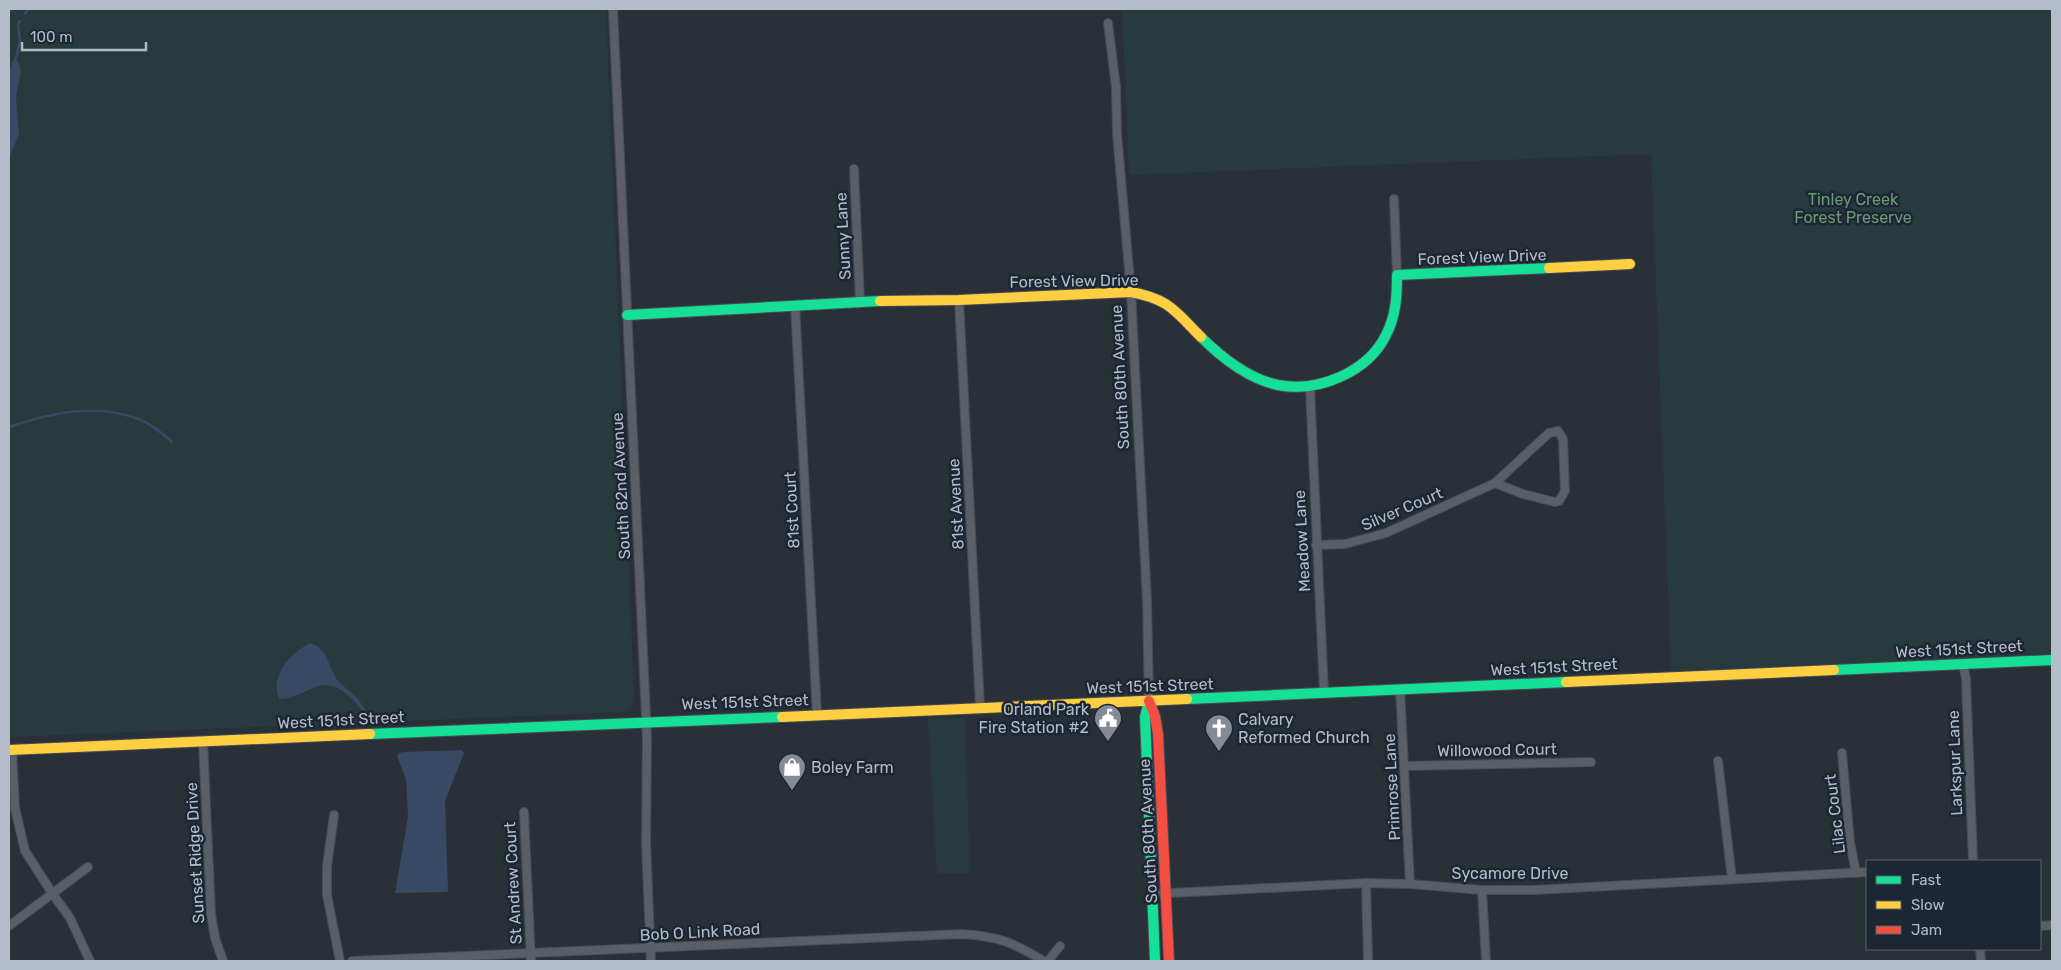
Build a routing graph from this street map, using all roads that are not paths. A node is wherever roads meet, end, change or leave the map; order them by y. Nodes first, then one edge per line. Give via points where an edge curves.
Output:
1 (613, 9) edge
2 (1108, 23) dead end
3 (854, 169) dead end
4 (1394, 199) dead end
5 (1630, 264) dead end
6 (1397, 275) junction
7 (1130, 292) junction
8 (959, 300) junction
9 (860, 301) junction
10 (795, 305) junction
11 (627, 314) junction
12 (1310, 388) junction
13 (1496, 483) junction
14 (1316, 545) junction
15 (2052, 660) edge
16 (1963, 664) junction
17 (1400, 689) junction
18 (1324, 693) junction
19 (1148, 701) junction
20 (980, 707) junction
21 (817, 714) junction
22 (645, 722) junction
23 (203, 741) junction
24 (10, 750) edge
25 (1842, 753) dead end
26 (1718, 761) dead end
27 (1591, 762) dead end
28 (1404, 766) junction
29 (524, 812) dead end
30 (334, 814) dead end
31 (1973, 860) edge
32 (88, 867) dead end
33 (1856, 872) junction
34 (1866, 872) edge
35 (1732, 878) junction
36 (1366, 883) junction
37 (1410, 884) junction
38 (1482, 890) junction
39 (52, 893) junction
40 (1167, 893) junction
41 (1152, 894) junction
42 (9, 926) edge
43 (1060, 946) dead end
44 (650, 948) junction
45 (530, 957) edge
46 (413, 960) edge
47 (90, 961) edge
48 (223, 961) edge
49 (340, 961) edge
50 (352, 961) edge
51 (651, 961) edge
52 (1046, 961) edge
53 (1155, 961) edge
54 (1169, 961) edge
55 (1368, 961) edge
56 (1486, 961) edge

1 - 11 street, South 82nd Avenue
2 - 7 street, South 80th Avenue via 1116,87
3 - 9 street, Sunny Lane
4 - 6 street
5 - 6 street, Forest View Drive
6 - 12 street, Forest View Drive via 1394,316 1377,350 1351,371
7 - 8 street, Forest View Drive
7 - 12 street, Forest View Drive via 1151,295 1178,311 1237,369 1275,384
7 - 19 street, South 80th Avenue via 1147,601
8 - 9 street, Forest View Drive
8 - 20 street, 81st Avenue
9 - 10 street, Forest View Drive
10 - 11 street, Forest View Drive
10 - 21 street, 81st Court
11 - 22 street, South 82nd Avenue
12 - 14 street, Meadow Lane
13 - 13 street, Silver Court via 1543,437 1558,431 1563,439 1564,491 1559,500 1555,502 1523,494
13 - 14 street, Silver Court via 1386,533 1345,544
14 - 18 street, Meadow Lane
15 - 16 street, West 151st Street
16 - 17 street, West 151st Street
16 - 31 street, Larkspur Lane
17 - 18 street, West 151st Street
17 - 28 street, Primrose Lane
18 - 19 street, West 151st Street
19 - 20 street, West 151st Street
19 - 40 street, South 80th Avenue via 1158,734
19 - 41 street, South 80th Avenue via 1145,717
20 - 21 street, West 151st Street
21 - 22 street, West 151st Street
22 - 23 street, West 151st Street
22 - 44 street, South 82nd Avenue
23 - 24 street, West 151st Street
23 - 48 street, Sunset Ridge Drive via 211,914
24 - 39 street via 21,838 25,851
25 - 33 street, Lilac Court
26 - 35 street
27 - 28 street, Willowood Court
28 - 37 street, Primrose Lane
29 - 45 street, St Andrew Court
30 - 49 street via 327,895
32 - 39 street
33 - 34 street, Sycamore Drive
33 - 35 street, Sycamore Drive
35 - 38 street, Sycamore Drive
36 - 37 street, Sycamore Drive
36 - 40 street, Sycamore Drive
36 - 55 street
37 - 38 street, Sycamore Drive
38 - 56 street
39 - 42 street
39 - 47 street via 70,918
40 - 41 street, Sycamore Drive
40 - 54 street, South 80th Avenue
41 - 53 street, South 80th Avenue
43 - 52 street
44 - 45 street, Bob O Link Road
44 - 51 street, South 82nd Avenue
44 - 52 street, Bob O Link Road via 962,934 985,935 1008,942
45 - 46 street, Bob O Link Road
46 - 50 street, Bob O Link Road

